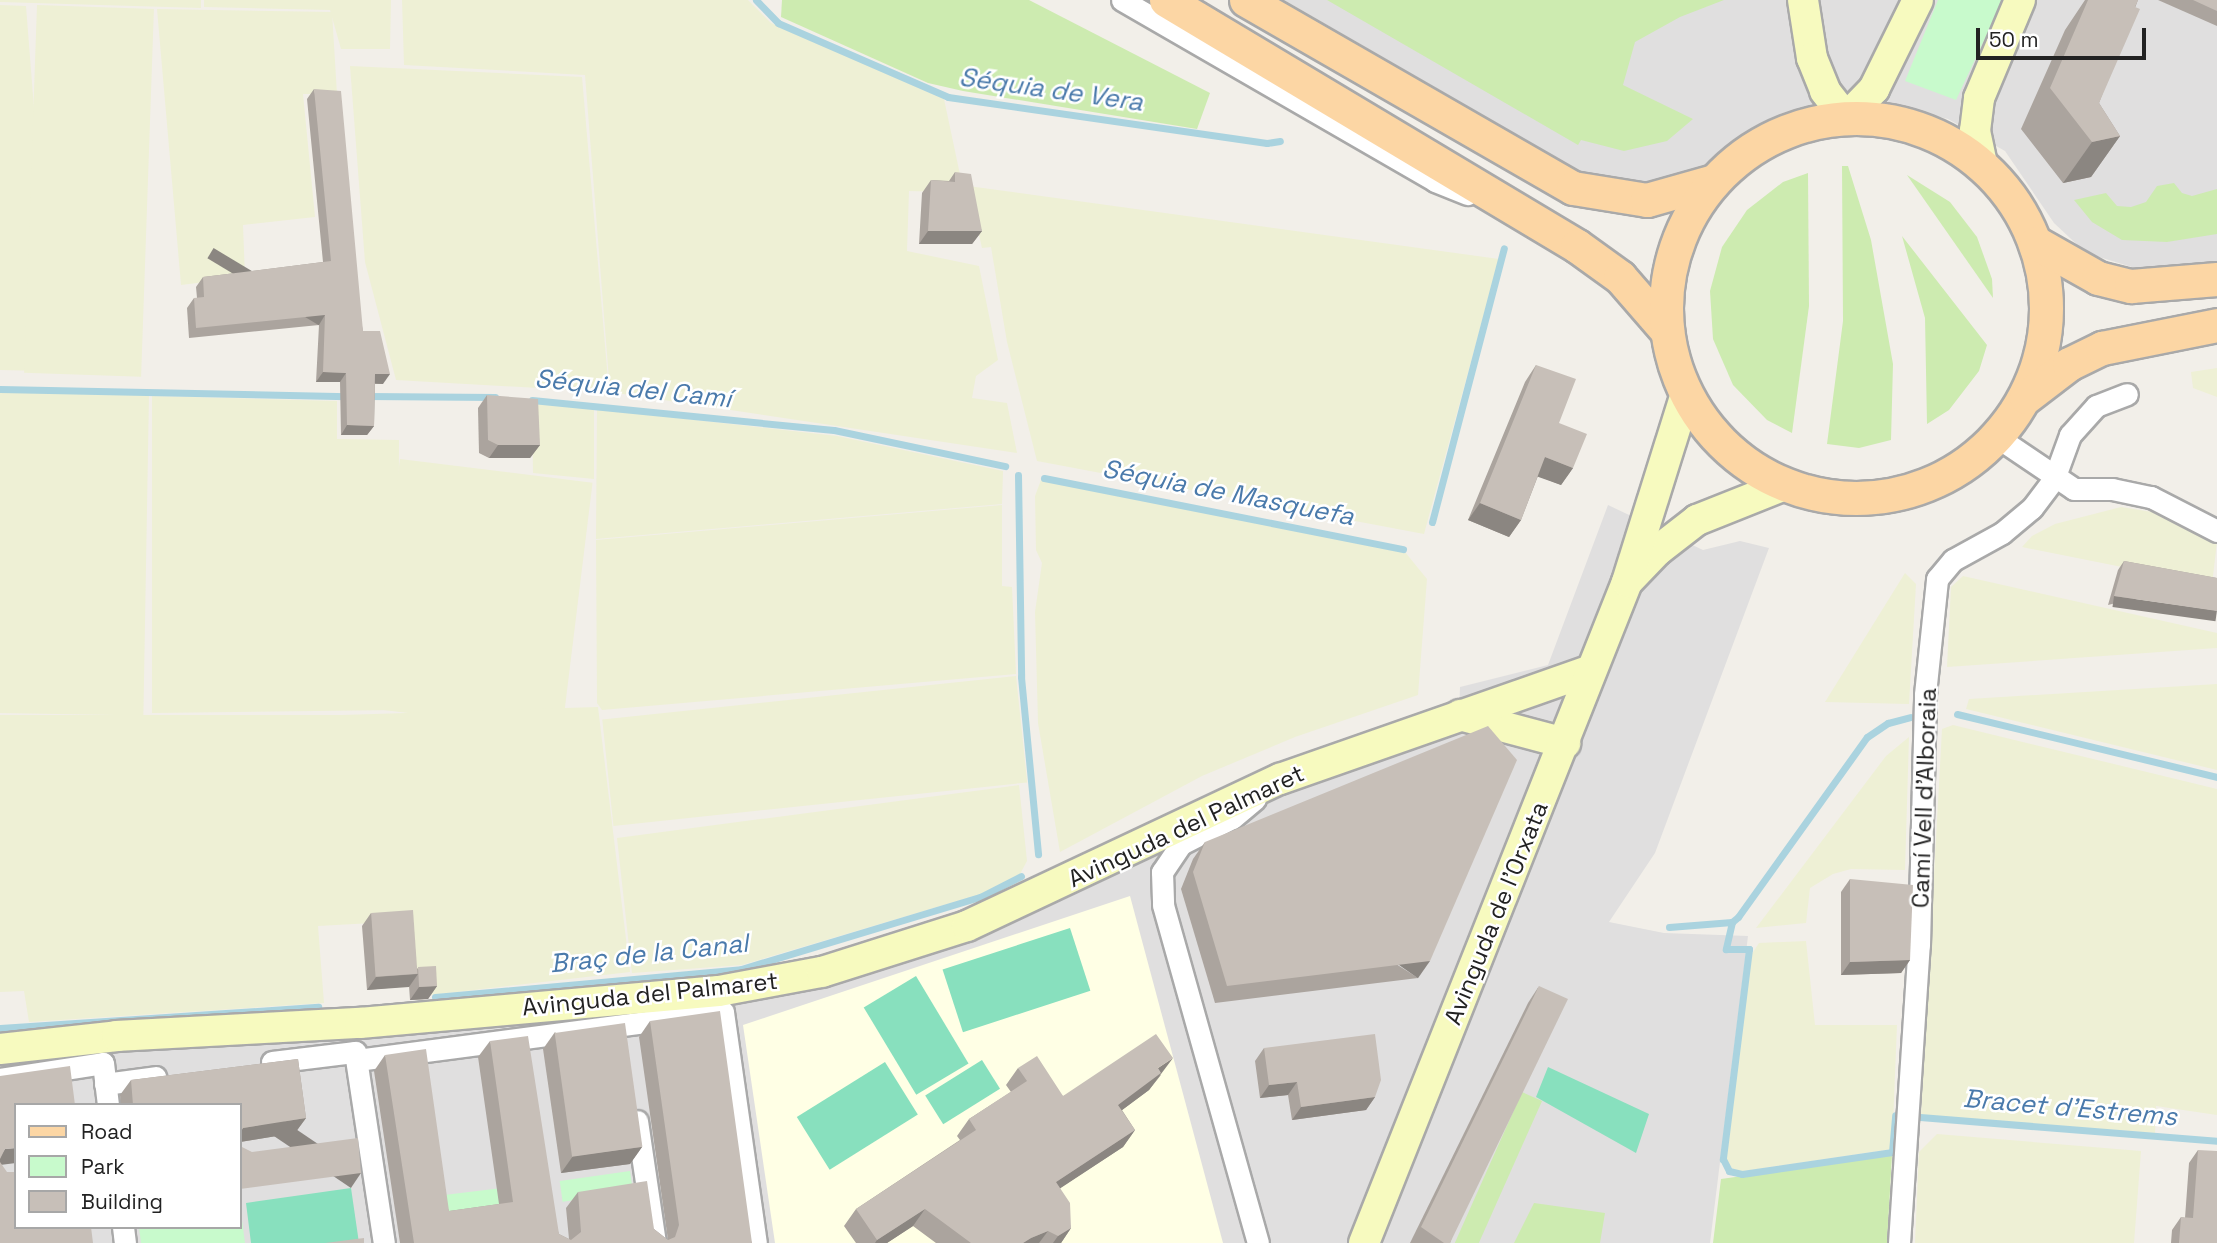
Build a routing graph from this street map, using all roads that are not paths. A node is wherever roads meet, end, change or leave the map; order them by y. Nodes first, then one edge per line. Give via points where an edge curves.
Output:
1 (1122, 0) edge
2 (1166, 0) edge
3 (1246, 0) edge
4 (1802, 0) edge
5 (1918, 0) edge
6 (2020, 0) edge
7 (1846, 117) junction
8 (1982, 164) junction
9 (1714, 181) junction
10 (1535, 221) junction
11 (2036, 243) junction
12 (2217, 279) edge
13 (2217, 326) edge
14 (1667, 331) junction
15 (1686, 394) junction
16 (2127, 394) dead end
17 (2024, 398) junction
18 (1997, 437) junction
19 (2054, 479) junction
20 (1785, 485) junction
21 (2217, 531) edge
22 (1627, 582) junction
23 (1592, 670) junction
24 (1460, 715) junction
25 (1565, 743) junction
26 (1280, 779) junction
27 (624, 1026) junction
28 (528, 1038) junction
29 (0, 1049) edge
30 (628, 1053) edge
31 (356, 1056) junction
32 (250, 1065) edge
33 (532, 1065) edge
34 (184, 1074) edge
35 (0, 1079) edge
36 (105, 1084) edge
37 (633, 1093) edge
38 (368, 1137) junction
39 (342, 1141) edge
40 (384, 1243) edge
41 (654, 1243) edge
42 (756, 1243) edge
43 (1258, 1243) edge
44 (1364, 1243) edge
45 (1899, 1243) edge

1 - 10 street via 1435,181
2 - 10 main road
3 - 9 main road via 1573,188 1647,200
4 - 7 main road via 1812,58 1825,91
5 - 7 main road via 1874,89
6 - 8 main road via 1976,114
7 - 8 main road via 1908,124 1943,138
7 - 9 main road via 1796,127 1766,140
8 - 11 main road via 2014,200
9 - 14 main road via 1680,236 1670,267
10 - 14 main road via 1620,277
11 - 12 main road via 2098,278 2131,286
11 - 17 main road via 2045,274 2045,338
13 - 17 main road via 2102,348 2069,363
14 - 15 main road
15 - 20 main road via 1727,448
15 - 22 main road, Avinguda de l'Orxata
16 - 19 street, Camí Vell d'Alboraia via 2096,406 2070,435
17 - 18 main road
18 - 19 street
18 - 20 main road via 1964,465 1895,494 1833,496
19 - 21 street via 2074,489 2151,496
19 - 45 street, Camí Vell d'Alboraia via 2032,508 2002,533 1953,560 1937,579 1925,694 1919,945
20 - 22 main road, Avinguda de l'Orxata via 1737,501 1684,528
22 - 23 main road, Avinguda de l'Orxata
23 - 24 main road, Avinguda del Palmaret
23 - 25 main road, Avinguda de l'Orxata
24 - 25 main road
24 - 26 main road, Avinguda del Palmaret
25 - 44 main road, Avinguda de l'Orxata
26 - 29 main road, Avinguda del Palmaret via 967,926 822,972 719,991 360,1023 117,1036
26 - 43 street via 1232,818 1181,844 1162,872 1164,905
27 - 28 street
27 - 30 street
27 - 42 street via 723,1012
28 - 31 street
28 - 33 street
31 - 32 street
31 - 38 street
34 - 36 street
35 - 36 street
37 - 41 street
38 - 39 street
38 - 40 street

